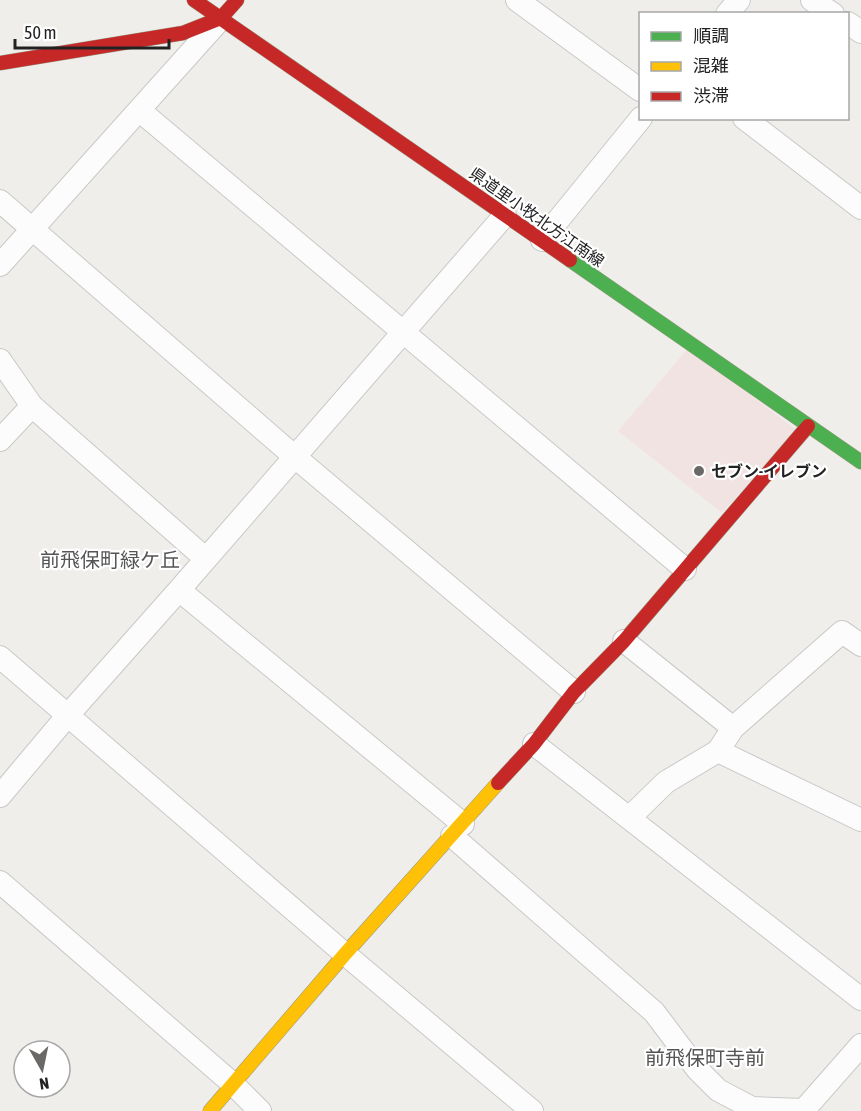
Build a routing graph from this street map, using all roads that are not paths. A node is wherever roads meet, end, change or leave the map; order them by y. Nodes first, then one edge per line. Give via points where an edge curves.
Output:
1 (194, 0) edge
2 (237, 0) edge
3 (517, 0) edge
4 (739, 0) edge
5 (812, 0) edge
6 (730, 12) edge
7 (830, 12) edge
8 (221, 18) junction
9 (0, 63) edge
10 (639, 89) edge
11 (139, 110) junction
12 (639, 120) edge
13 (747, 120) edge
14 (0, 201) edge
15 (861, 208) edge
16 (505, 215) junction
17 (34, 228) junction
18 (542, 240) junction
19 (0, 266) edge
20 (402, 332) junction
21 (0, 360) edge
22 (32, 406) junction
23 (808, 426) junction
24 (0, 440) edge
25 (295, 457) junction
26 (861, 462) edge
27 (206, 559) junction
28 (685, 569) junction
29 (179, 590) junction
30 (624, 641) junction
31 (861, 645) edge
32 (0, 657) edge
33 (574, 692) junction
34 (68, 715) junction
35 (733, 728) junction
36 (534, 744) junction
37 (718, 751) junction
38 (0, 796) edge
39 (629, 818) junction
40 (861, 820) edge
41 (457, 830) junction
42 (0, 882) edge
43 (345, 954) junction
44 (861, 999) edge
45 (861, 1045) edge
46 (233, 1084) junction
47 (210, 1111) edge
48 (261, 1111) edge
49 (532, 1111) edge
50 (803, 1111) edge

1 - 8 street, 県道里小牧北方江南線
2 - 8 street
3 - 10 street
4 - 6 street
5 - 7 street
8 - 9 street via 183,33
8 - 11 street
8 - 16 street, 県道里小牧北方江南線
11 - 17 street
11 - 20 street
12 - 18 street
13 - 15 street
14 - 17 street
16 - 18 street, 県道里小牧北方江南線
16 - 20 street
17 - 19 street
17 - 25 street
18 - 23 street, 県道里小牧北方江南線
20 - 25 street
20 - 28 street
21 - 22 street
22 - 24 street
22 - 27 street
23 - 26 street, 県道里小牧北方江南線
23 - 28 street
25 - 27 street
25 - 33 street
27 - 29 street
28 - 30 street
29 - 34 street
29 - 41 street
30 - 33 street
30 - 35 street
31 - 35 street via 842,632
32 - 34 street
33 - 36 street
34 - 38 street
34 - 43 street
35 - 37 street
36 - 39 street
36 - 41 street
37 - 39 street via 666,782
37 - 40 street
39 - 44 street
41 - 43 street
41 - 50 street via 654,1012 718,1090 752,1108
42 - 46 street
43 - 46 street
43 - 49 street
45 - 50 street
46 - 47 street
46 - 48 street

